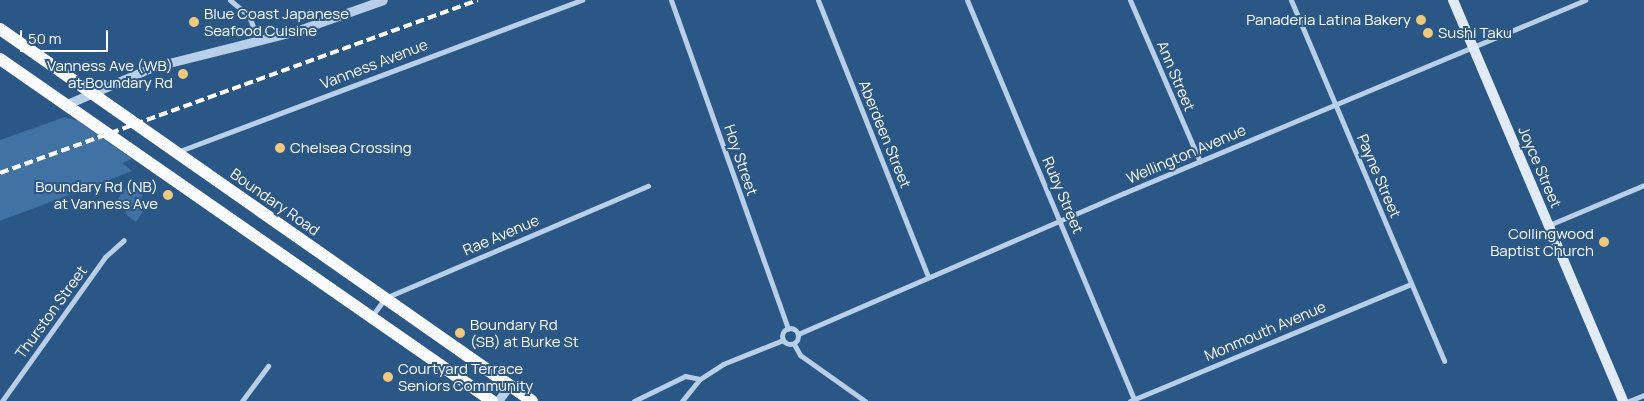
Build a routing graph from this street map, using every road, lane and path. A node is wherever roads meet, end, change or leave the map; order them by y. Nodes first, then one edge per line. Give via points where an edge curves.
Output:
1 (230, 0) edge
2 (383, 0) edge
3 (582, 0) edge
4 (671, 0) edge
5 (818, 0) edge
6 (967, 0) edge
7 (1130, 0) edge
8 (1291, 0) edge
9 (1453, 0) edge
10 (1585, 0) edge
11 (0, 29) edge
12 (258, 40) junction
13 (1473, 47) junction
14 (0, 59) edge
15 (92, 93) junction
16 (65, 104) junction
17 (1335, 105) junction
18 (176, 152) junction
19 (1200, 162) junction
20 (1644, 185) edge
21 (648, 186) dead end
22 (1061, 221) junction
23 (1549, 226) junction
24 (124, 240) dead end
25 (928, 277) junction
26 (1411, 284) junction
27 (385, 298) junction
28 (372, 316) junction
29 (788, 329) junction
30 (798, 334) junction
31 (783, 340) junction
32 (794, 344) junction
33 (1444, 362) dead end
34 (268, 366) dead end
35 (700, 379) junction
36 (509, 386) junction
37 (1644, 395) edge
38 (1133, 400) edge
39 (2, 401) edge
40 (242, 401) edge
41 (492, 401) edge
42 (498, 401) edge
43 (532, 401) edge
44 (634, 401) edge
45 (682, 401) edge
46 (865, 401) edge
47 (1623, 401) edge
48 (1629, 401) edge

1 - 12 street via 249,16
2 - 12 street via 296,31
3 - 18 street, Vanness Avenue
4 - 29 street, Hoy Street
5 - 25 street, Aberdeen Street
6 - 22 street, Ruby Street
7 - 19 street, Ann Street
8 - 17 street, Payne Street
9 - 13 main road, Joyce Street
10 - 13 street, Wellington Avenue
11 - 15 main road, Boundary Road
12 - 15 street via 153,67
13 - 17 street, Wellington Avenue
13 - 23 main road, Joyce Street
14 - 16 main road
15 - 16 street
15 - 18 main road, Boundary Road
16 - 28 main road
17 - 19 street, Wellington Avenue
17 - 26 street, Payne Street
18 - 27 main road, Boundary Road
19 - 22 street, Wellington Avenue
20 - 23 street
21 - 27 street, Rae Avenue
22 - 25 street, Wellington Avenue
22 - 38 street, Ruby Street
23 - 47 main road, Joyce Street
24 - 39 street, Thurston Street via 105,257
25 - 30 street, Wellington Avenue
26 - 33 street, Payne Street
26 - 38 street, Monmouth Avenue
27 - 28 street
27 - 36 main road, Boundary Road
28 - 41 main road
29 - 30 street via 793,328
29 - 31 street via 783,332
30 - 32 street
31 - 32 street
31 - 35 street via 723,364
32 - 46 street via 800,355
34 - 40 street
35 - 44 street via 685,376
35 - 45 street
36 - 42 street
36 - 43 main road, Boundary Road
37 - 48 street

